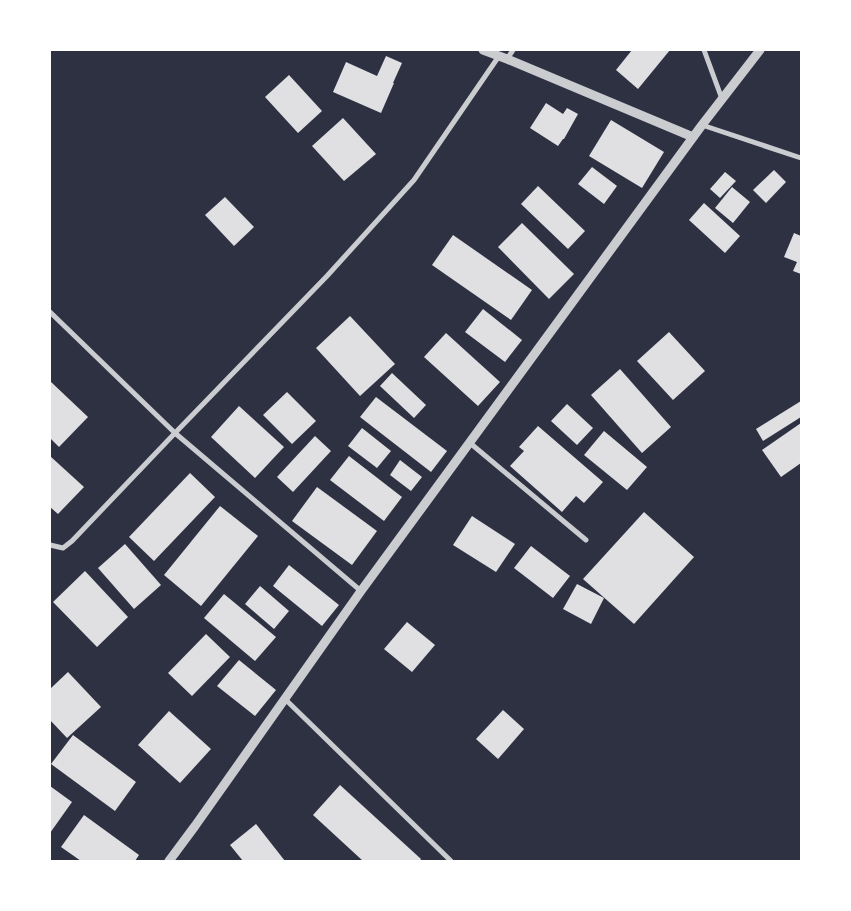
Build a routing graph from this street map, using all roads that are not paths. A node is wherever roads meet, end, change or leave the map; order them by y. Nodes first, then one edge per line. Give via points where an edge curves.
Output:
1 (483, 50) edge
2 (513, 50) edge
3 (704, 50) edge
4 (760, 50) edge
5 (503, 57) junction
6 (723, 99) junction
7 (702, 125) junction
8 (693, 137) junction
9 (801, 158) edge
10 (50, 312) edge
11 (175, 432) junction
12 (470, 443) junction
13 (586, 540) dead end
14 (50, 546) edge
15 (361, 591) junction
16 (285, 699) junction
17 (169, 861) edge
18 (451, 861) edge

1 - 5 street
2 - 5 street
3 - 6 street
4 - 6 street
5 - 8 street
5 - 11 street via 414,180 327,276
6 - 7 street
7 - 8 street
7 - 9 street
8 - 12 street
10 - 11 street
11 - 14 street via 72,542 63,548
11 - 15 street
12 - 13 street
12 - 15 street
15 - 16 street
16 - 17 street
16 - 18 street

